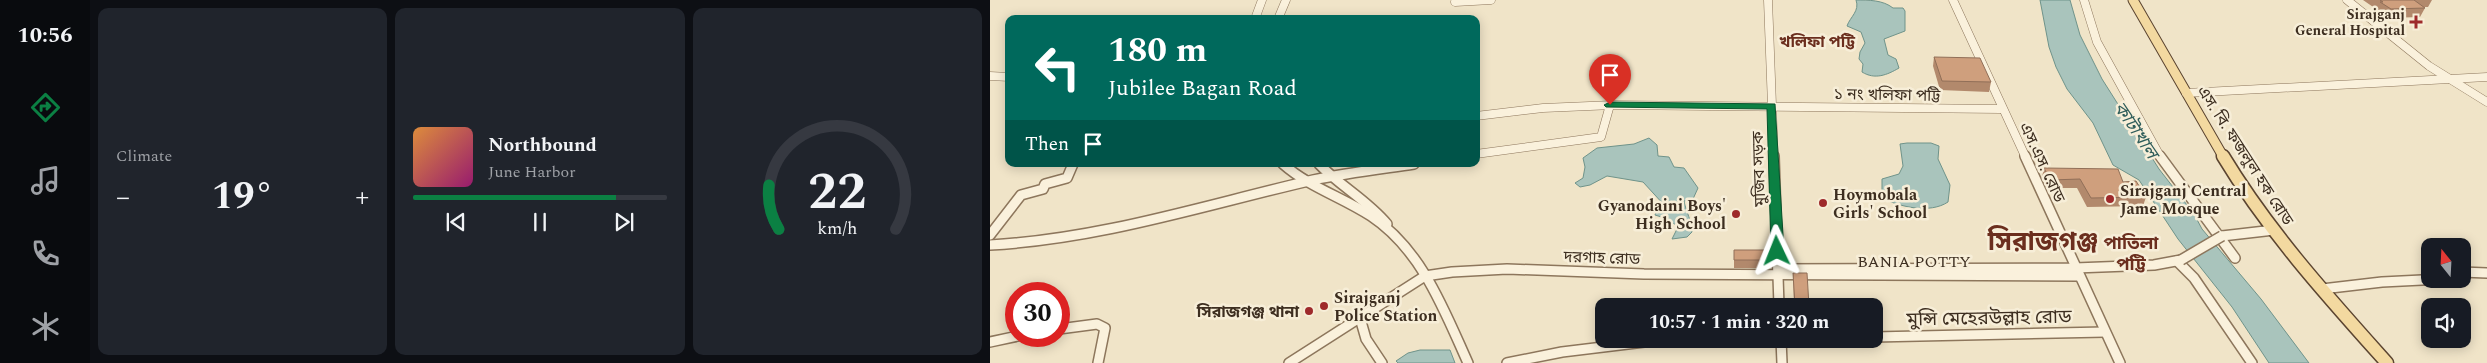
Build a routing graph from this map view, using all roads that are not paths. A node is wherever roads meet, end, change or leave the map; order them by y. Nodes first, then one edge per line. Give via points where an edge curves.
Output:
1 (1262, 0) edge
2 (1286, 0) edge
3 (1491, 0) edge
4 (1768, 0) edge
5 (1953, 0) edge
6 (2084, 0) edge
7 (2133, 0) edge
8 (2346, 0) edge
9 (1455, 2) dead end
10 (1256, 15) edge
11 (1280, 15) edge
12 (990, 76) edge
13 (1005, 77) edge
14 (2487, 77) edge
15 (2446, 79) junction
16 (2186, 93) junction
17 (2487, 102) edge
18 (1610, 105) junction
19 (1772, 106) junction
20 (2001, 109) junction
21 (1480, 116) edge
22 (1480, 153) edge
23 (1072, 167) edge
24 (1287, 167) edge
25 (1322, 167) edge
26 (1395, 167) edge
27 (1330, 177) junction
28 (1305, 182) junction
29 (2274, 230) junction
30 (1394, 234) junction
31 (990, 235) edge
32 (990, 245) edge
33 (2234, 258) dead end
34 (2179, 261) junction
35 (1778, 272) junction
36 (2077, 272) junction
37 (2471, 272) edge
38 (2487, 273) edge
39 (1425, 276) junction
40 (2421, 280) edge
41 (2322, 289) junction
42 (1780, 298) edge
43 (1360, 318) junction
44 (1070, 328) edge
45 (2105, 332) junction
46 (1883, 337) edge
47 (1005, 339) edge
48 (990, 342) edge
49 (1595, 348) edge
50 (1782, 348) edge
51 (1098, 363) edge
52 (1289, 363) edge
53 (1382, 363) edge
54 (1468, 363) edge
55 (1507, 363) edge
56 (1782, 363) edge
57 (2120, 363) edge
58 (2252, 363) edge
59 (2387, 363) edge

1 - 10 street
2 - 11 street
3 - 9 street
4 - 19 street, মুজিব সড়ক
5 - 20 street, এস.এস. রোড
6 - 33 street via 2097,42 2158,153
7 - 16 main road, এস. বি. ফজলুল হক রোড
8 - 15 street
12 - 13 street
14 - 15 street
15 - 16 street
15 - 17 street
16 - 29 main road, এস. বি. ফজলুল হক রোড via 2227,162
18 - 19 street
18 - 21 street
18 - 22 street via 1598,138
19 - 20 street, ১ নং খলিফা পট্টি
19 - 35 street, মুজিব সড়ক
20 - 36 street, এস.এস. রোড
23 - 31 street via 1067,178 1021,196
24 - 28 street
25 - 27 street
26 - 27 street
27 - 28 street
27 - 30 street via 1368,202
28 - 30 street via 1353,205
28 - 32 street via 1110,230 1035,243
29 - 34 street, bridge via 2228,234
29 - 41 main road, এস. বি. ফজলুল হক রোড
30 - 39 street via 1415,256
34 - 36 street, BANIA POTTY
34 - 58 street
35 - 36 street, BANIA POTTY
35 - 39 street, দরগাহ রোড via 1593,273 1513,268
35 - 42 street, মুজিব সড়ক
36 - 45 street, এস.এস. রোড
37 - 38 street
39 - 43 street
39 - 54 street
40 - 41 street
41 - 59 main road, এস. বি. ফজলুল হক রোড
43 - 52 street
43 - 53 street via 1366,339
44 - 51 street via 1097,324 1105,328
45 - 46 street, মুন্সি মেহেরউল্লাহ রোড
45 - 57 street, এস.এস. রোড
47 - 48 street
49 - 55 street
50 - 56 street

